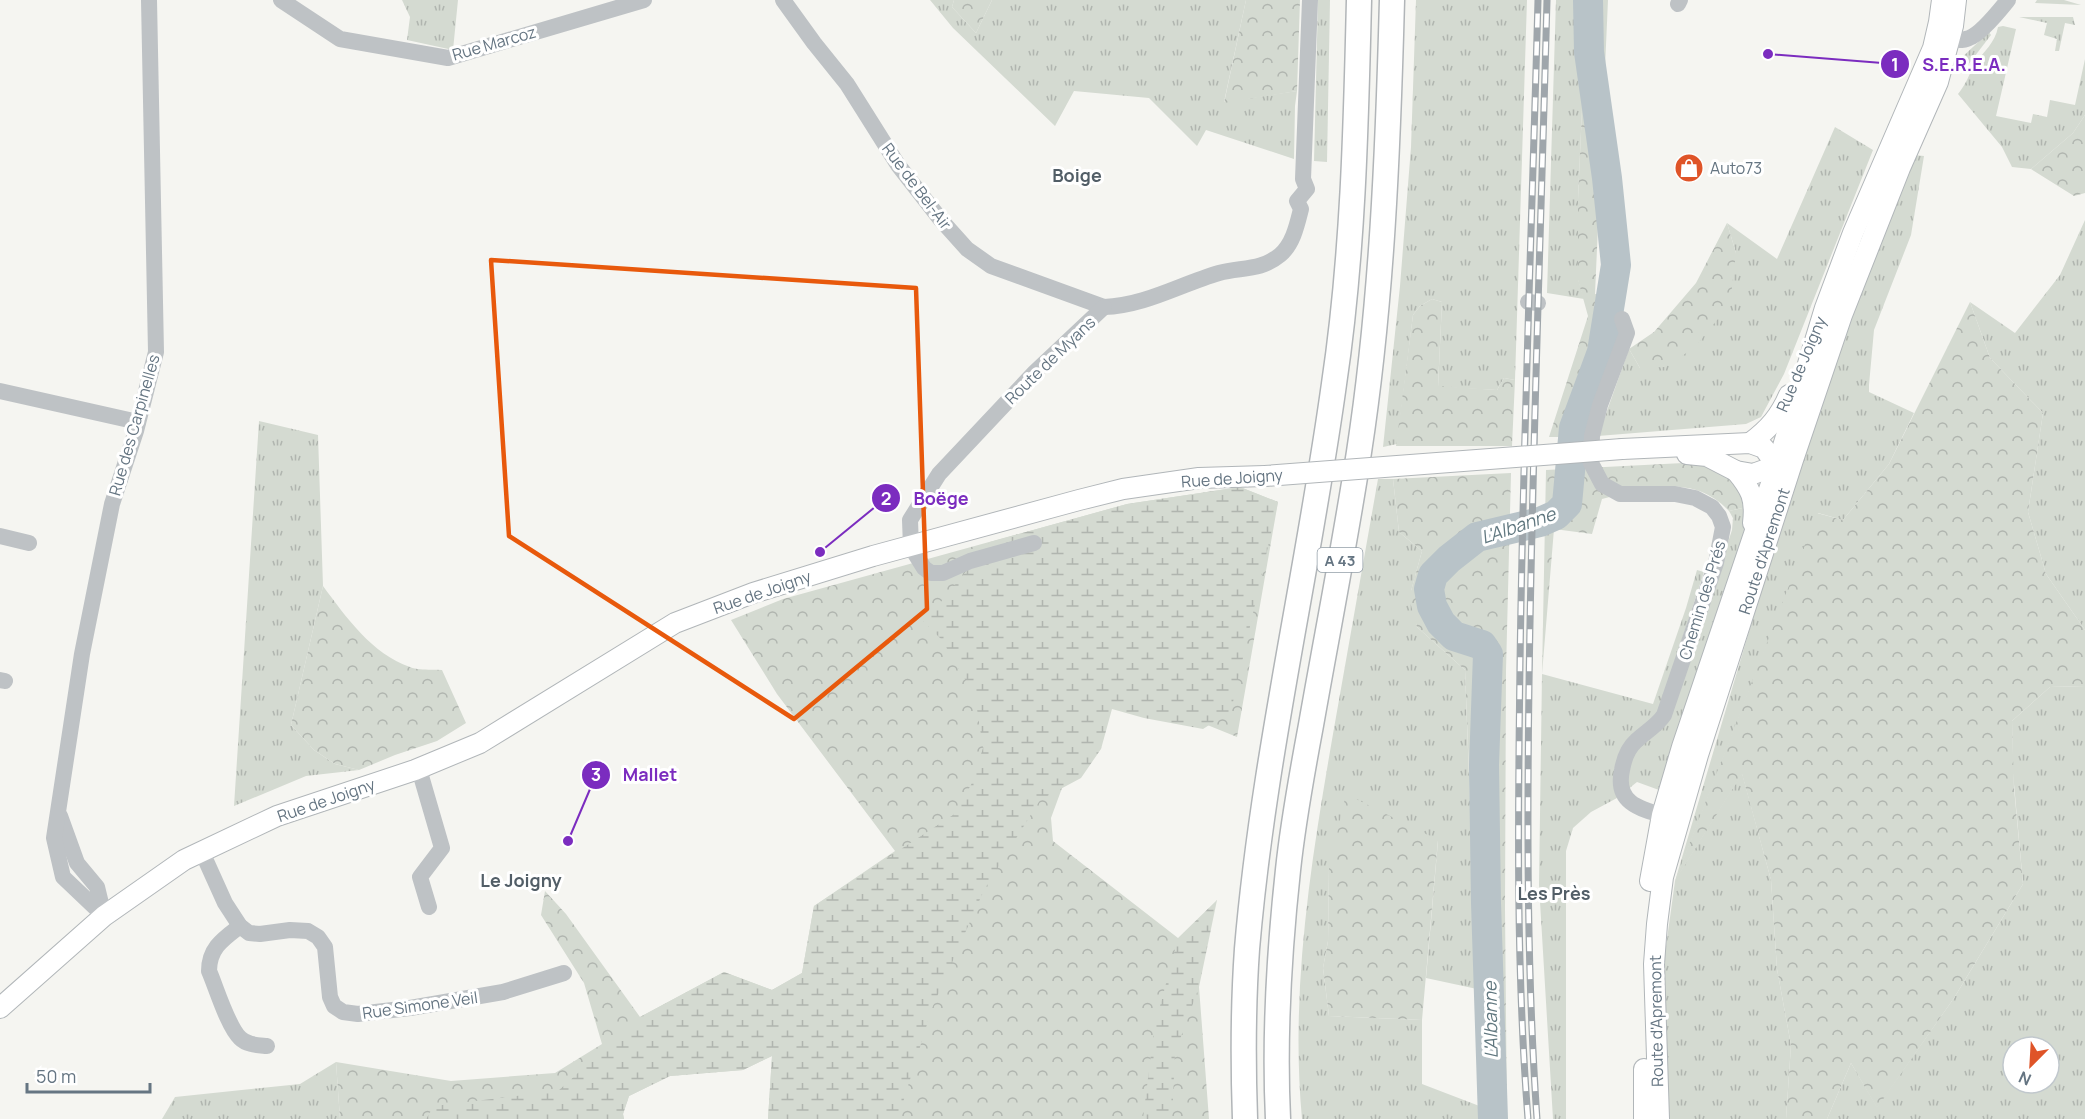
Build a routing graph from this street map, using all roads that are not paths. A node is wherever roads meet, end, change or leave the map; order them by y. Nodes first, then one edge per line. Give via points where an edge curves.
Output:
1 (149, 0) edge
2 (280, 0) edge
3 (644, 0) edge
4 (783, 0) edge
5 (1310, 0) edge
6 (1359, 0) edge
7 (1392, 0) edge
8 (1942, 0) edge
9 (1956, 0) edge
10 (2008, 0) edge
11 (1943, 38) junction
12 (1104, 307) junction
13 (1826, 308) junction
14 (1622, 319) dead end
15 (0, 391) edge
16 (138, 422) junction
17 (1750, 443) junction
18 (1622, 449) junction
19 (1786, 468) junction
20 (1736, 471) junction
21 (0, 536) edge
22 (29, 543) dead end
23 (1034, 543) dead end
24 (1750, 545) junction
25 (911, 547) junction
26 (418, 769) junction
27 (1670, 818) junction
28 (202, 852) junction
29 (429, 907) dead end
30 (104, 916) junction
31 (240, 926) junction
32 (564, 973) dead end
33 (0, 1008) edge
34 (267, 1046) dead end
35 (1245, 1119) edge
36 (1278, 1119) edge
37 (1644, 1119) edge
38 (1659, 1119) edge

1 - 16 street, Rue des Carpinelles via 156,352
2 - 3 street, Rue Marcoz via 340,39 448,58
4 - 12 street, Rue de Bel-Air via 847,84 898,165 967,249 991,266
5 - 12 street, Route de Myans via 1303,179 1307,189 1297,201 1301,209 1294,234 1281,254 1259,268 1221,273 1123,307
6 - 35 highway, A 43 via 1354,173 1342,323 1257,856 1246,974
7 - 36 highway, A 43 via 1386,176 1367,399 1288,868 1276,1029
8 - 11 main road, Route d'Apremont
9 - 11 main road, Route d'Apremont
10 - 11 street via 1969,38
11 - 13 main road, Route d'Apremont via 1853,233
11 - 19 main road, Route d'Apremont via 1938,82 1842,315
12 - 25 street, Route de Myans via 1035,372 939,474 910,520
13 - 17 main road, Rue de Joigny via 1780,415
13 - 19 main road, Route d'Apremont
14 - 27 street, Chemin des Prés via 1627,333 1600,405 1592,436 1591,463 1602,484 1620,494 1695,498 1712,507 1723,527 1716,563 1664,715 1632,745 1622,767 1622,791 1628,802
15 - 16 street
16 - 30 street, Rue des Carpinelles via 112,504 82,654 58,809 77,863 97,887
17 - 18 main road, Rue de Joigny
17 - 19 main road via 1764,448
18 - 20 main road, Rue de Joigny via 1707,456
18 - 25 main road, Rue de Joigny, bridge via 1199,478 1123,489
19 - 20 main road, Rue de Joigny via 1753,474
19 - 24 main road, Route d'Apremont
19 - 27 main road, Route d'Apremont via 1701,745
20 - 24 main road via 1749,487 1755,507
21 - 22 street
23 - 25 street via 943,573 931,573 924,568
24 - 27 main road, Route d'Apremont via 1682,747
25 - 26 main road, Rue de Joigny via 753,593 675,623 480,743
26 - 28 main road, Rue de Joigny via 277,816
26 - 29 street via 442,848 420,877
27 - 37 main road, Route d'Apremont via 1652,873 1644,941
27 - 38 main road, Route d'Apremont via 1655,944
28 - 30 main road, Rue de Joigny via 184,860
28 - 31 street
30 - 33 main road, Rue de Joigny
31 - 32 street, Rue Simone Veil via 249,933 308,931 318,937 325,947 330,997 343,1012 410,1008 492,994
31 - 34 street via 213,951 209,971 234,1030 241,1039

